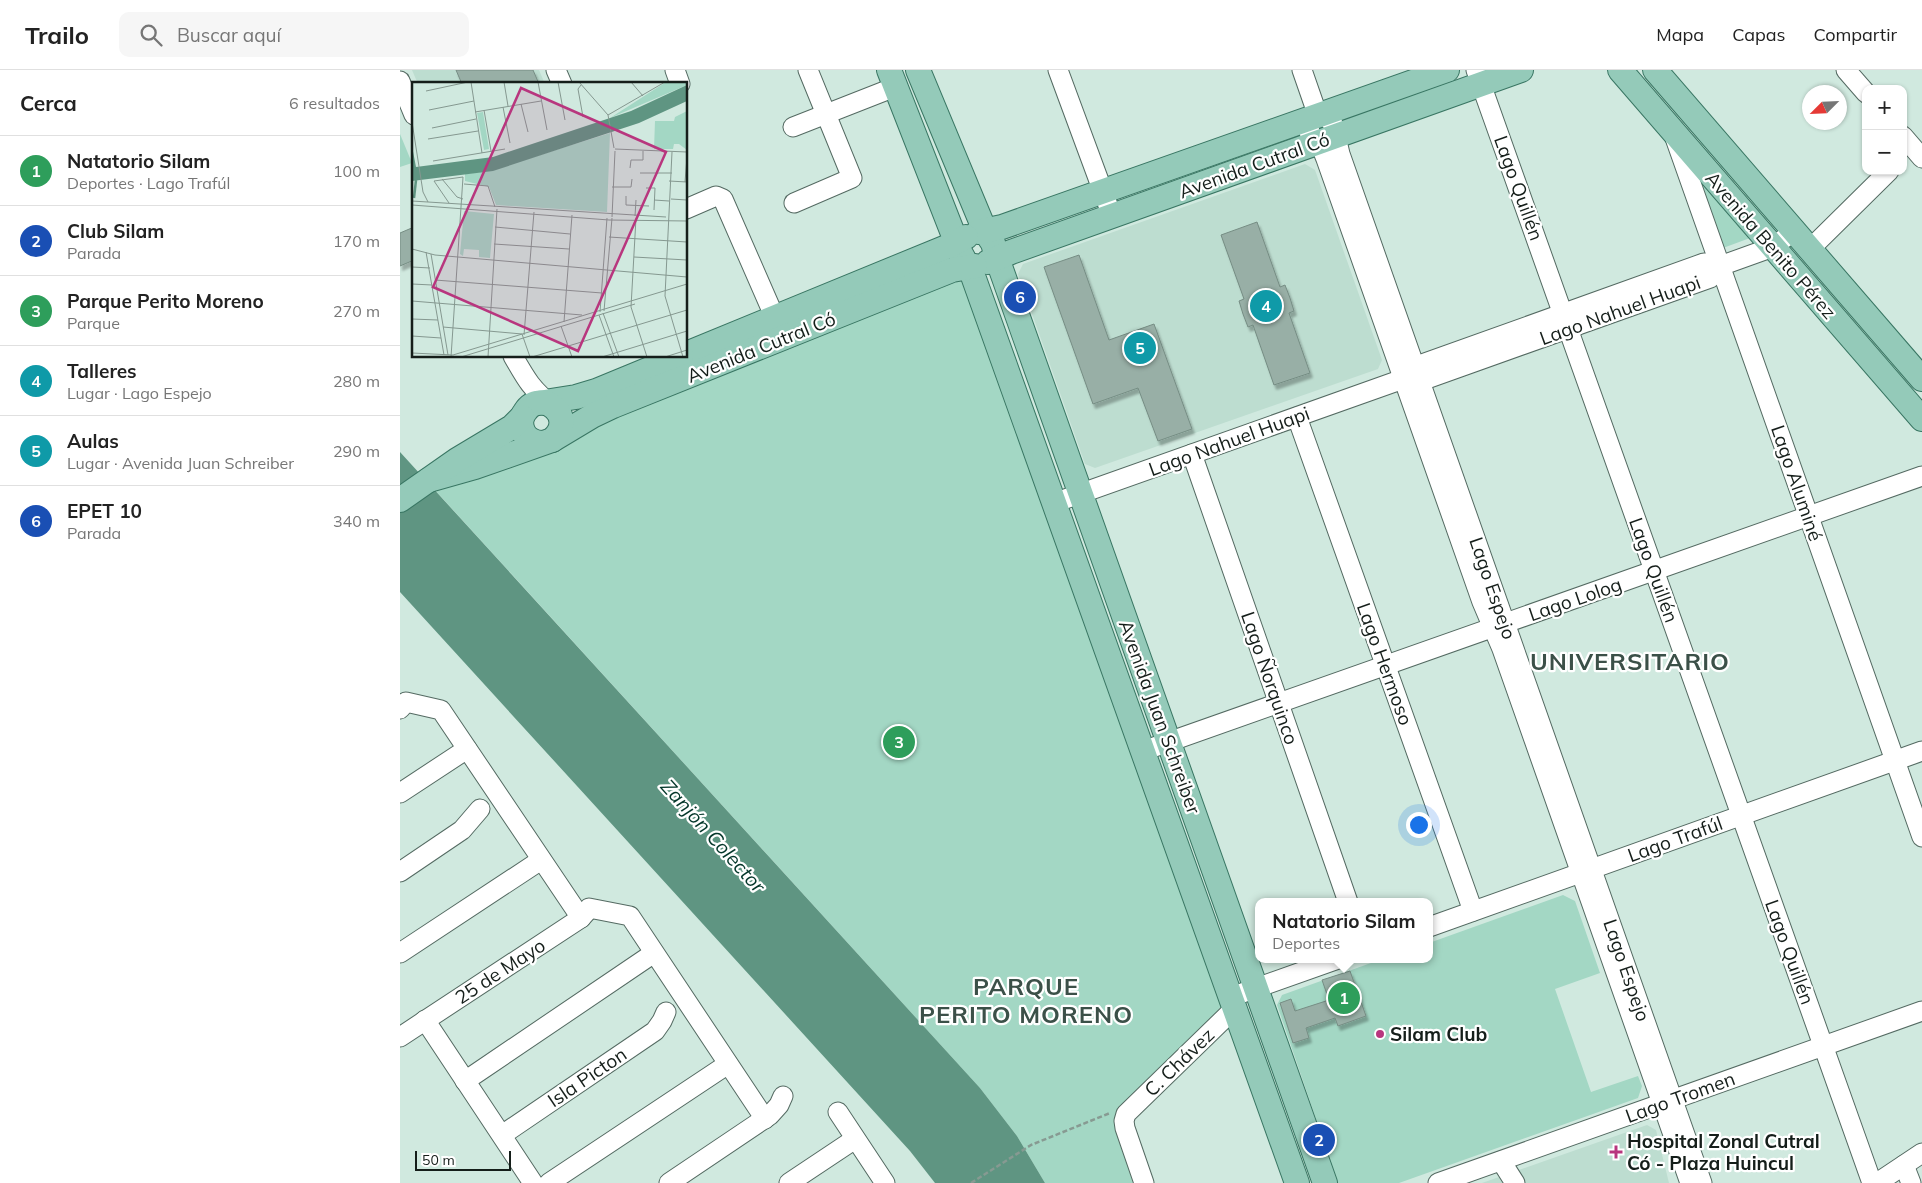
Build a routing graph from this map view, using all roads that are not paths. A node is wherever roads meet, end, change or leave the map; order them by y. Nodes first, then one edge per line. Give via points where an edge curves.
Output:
1 (556, 70) edge
2 (675, 70) edge
3 (808, 70) edge
4 (918, 70) edge
5 (1058, 70) edge
6 (1302, 70) edge
7 (1447, 70) edge
8 (1521, 70) edge
9 (1620, 70) edge
10 (1655, 70) edge
11 (1846, 70) edge
12 (1479, 77) edge
13 (892, 79) edge
14 (400, 82) edge
15 (561, 82) edge
16 (679, 82) edge
17 (1862, 88) edge
18 (412, 110) edge
19 (826, 114) junction
20 (1318, 116) junction
21 (793, 127) dead end
22 (1672, 130) junction
23 (1326, 139) junction
24 (1884, 175) edge
25 (1103, 192) junction
26 (794, 203) dead end
27 (688, 208) edge
28 (1112, 216) junction
29 (1802, 240) junction
30 (1773, 247) junction
31 (977, 249) junction
32 (1720, 266) junction
33 (1566, 321) junction
34 (778, 328) junction
35 (688, 353) edge
36 (514, 358) edge
37 (676, 358) edge
38 (1413, 376) junction
39 (1922, 379) edge
40 (536, 408) junction
41 (1297, 417) junction
42 (1922, 420) edge
43 (547, 442) junction
44 (1192, 454) junction
45 (1922, 476) edge
46 (429, 480) junction
47 (1081, 493) junction
48 (400, 500) edge
49 (1054, 503) junction
50 (1808, 516) junction
51 (1654, 571) junction
52 (1499, 626) junction
53 (1385, 666) junction
54 (1279, 703) junction
55 (403, 706) edge
56 (1169, 742) junction
57 (467, 749) junction
58 (1143, 751) junction
59 (1922, 751) edge
60 (1895, 761) junction
61 (400, 794) edge
62 (480, 809) dead end
63 (1742, 816) junction
64 (1922, 837) edge
65 (541, 860) junction
66 (1586, 871) junction
67 (400, 872) edge
68 (1347, 898) edge
69 (588, 908) junction
70 (1472, 911) junction
71 (1433, 926) edge
72 (654, 953) junction
73 (400, 954) edge
74 (1327, 963) edge
75 (1256, 988) junction
76 (1233, 1003) junction
77 (1922, 1011) edge
78 (666, 1012) dead end
79 (425, 1020) junction
80 (400, 1037) edge
81 (1824, 1046) junction
82 (728, 1064) junction
83 (465, 1081) junction
84 (783, 1096) dead end
85 (1667, 1101) junction
86 (838, 1112) dead end
87 (764, 1119) junction
88 (502, 1135) junction
89 (856, 1138) junction
90 (1922, 1154) edge
91 (1501, 1161) junction
92 (1904, 1165) junction
93 (533, 1183) edge
94 (549, 1183) edge
95 (669, 1183) edge
96 (789, 1183) edge
97 (884, 1183) edge
98 (1144, 1183) edge
99 (1297, 1183) edge
100 (1326, 1183) edge
101 (1438, 1183) edge
102 (1515, 1183) edge
103 (1690, 1183) edge
104 (1702, 1183) edge
105 (1872, 1183) edge
106 (1877, 1183) edge
107 (1911, 1183) edge

1 - 15 street
2 - 16 street
3 - 19 street
4 - 13 street
4 - 31 main road, Avenida Juan Schreiber
5 - 25 street
6 - 20 street, Lago Espejo
7 - 20 main road, Avenida Cutral Có
8 - 12 main road, Avenida Cutral Có
9 - 22 main road, Avenida Benito Pérez
10 - 29 main road, Avenida Benito Pérez
11 - 17 street
12 - 23 main road, Avenida Cutral Có
12 - 33 street, Lago Quillén
13 - 19 street
13 - 31 main road, Avenida Juan Schreiber
14 - 18 street
19 - 21 street
19 - 26 street via 852,178
20 - 23 street, Lago Espejo via 1332,121
20 - 25 main road, Avenida Cutral Có
22 - 30 main road, Avenida Benito Pérez
22 - 32 street, Lago Aluminé
23 - 28 main road, Avenida Cutral Có
23 - 38 street, Lago Espejo via 1325,156
24 - 29 street, Lago Nahuel Huapi
25 - 28 street
25 - 31 main road, Avenida Cutral Có via 1002,227
27 - 34 street via 716,196 723,199
28 - 31 main road, Avenida Cutral Có
29 - 30 street, Lago Nahuel Huapi
29 - 39 main road, Avenida Benito Pérez
30 - 32 street, Lago Nahuel Huapi
30 - 42 main road, Avenida Benito Pérez
31 - 34 main road, Avenida Cutral Có via 952,270
31 - 47 main road, Avenida Juan Schreiber
31 - 49 main road, Avenida Juan Schreiber via 973,276
32 - 33 street, Lago Nahuel Huapi via 1710,278
32 - 50 street, Lago Aluminé
33 - 38 street, Lago Nahuel Huapi
33 - 51 street, Lago Quillén
34 - 35 main road, Avenida Cutral Có
34 - 43 main road, Avenida Cutral Có via 613,406
36 - 40 street via 530,386
37 - 40 main road, Avenida Cutral Có via 596,391
38 - 41 street, Lago Nahuel Huapi
38 - 52 street, Lago Espejo via 1482,602
40 - 43 main road via 521,422 523,433 531,440
40 - 43 main road via 560,415 560,432
40 - 46 main road, Avenida Cutral Có
41 - 44 street, Lago Nahuel Huapi
41 - 53 street, Lago Hermoso
43 - 46 main road, Avenida Cutral Có
44 - 47 street, Lago Nahuel Huapi
44 - 54 street, Lago Ñorquinco
45 - 50 street, Lago Lolog
46 - 48 main road, Avenida Cutral Có
47 - 49 street, Lago Nahuel Huapi
47 - 56 main road, Avenida Juan Schreiber
49 - 58 main road, Avenida Juan Schreiber
50 - 51 street, Lago Lolog
50 - 60 street, Lago Aluminé
51 - 52 street, Lago Lolog
51 - 63 street, Lago Quillén
52 - 53 street, Lago Lolog
52 - 66 street, Lago Espejo
53 - 54 street, Lago Lolog
53 - 70 street, Lago Hermoso
54 - 56 street, Lago Lolog
54 - 68 street, Lago Ñorquinco
55 - 57 street via 440,710
56 - 58 street, Lago Lolog
56 - 75 main road, Avenida Juan Schreiber
57 - 61 street
57 - 65 street
58 - 76 main road, Avenida Juan Schreiber
59 - 60 street, Lago Trafúl
60 - 63 street, Lago Trafúl
60 - 64 street, Lago Aluminé
62 - 67 street via 462,830
63 - 66 street, Lago Trafúl
63 - 81 street, Lago Quillén
65 - 69 street
65 - 73 street
66 - 70 street, Lago Trafúl
66 - 85 street, Lago Espejo
69 - 72 street via 630,916
69 - 79 street, 25 de Mayo
70 - 71 street, Lago Trafúl
72 - 82 street
72 - 83 street
74 - 75 street
75 - 76 street
75 - 100 main road, Avenida Juan Schreiber
76 - 98 street, C. Chávez via 1130,1108 1118,1115
76 - 99 main road, Avenida Juan Schreiber
77 - 81 street, Lago Tromen
78 - 88 street, Isla Picton via 655,1030
79 - 80 street, 25 de Mayo
79 - 83 street
81 - 85 street, Lago Tromen
81 - 105 street, Lago Quillén
82 - 87 street
82 - 94 street
83 - 88 street
84 - 87 street via 777,1108
85 - 91 street, Lago Tromen
85 - 103 street, Lago Espejo
85 - 104 street, Lago Espejo
86 - 89 street
87 - 95 street
88 - 93 street
89 - 96 street
89 - 97 street
90 - 92 street
91 - 101 street, Lago Tromen
91 - 102 street
92 - 106 street
92 - 107 street

